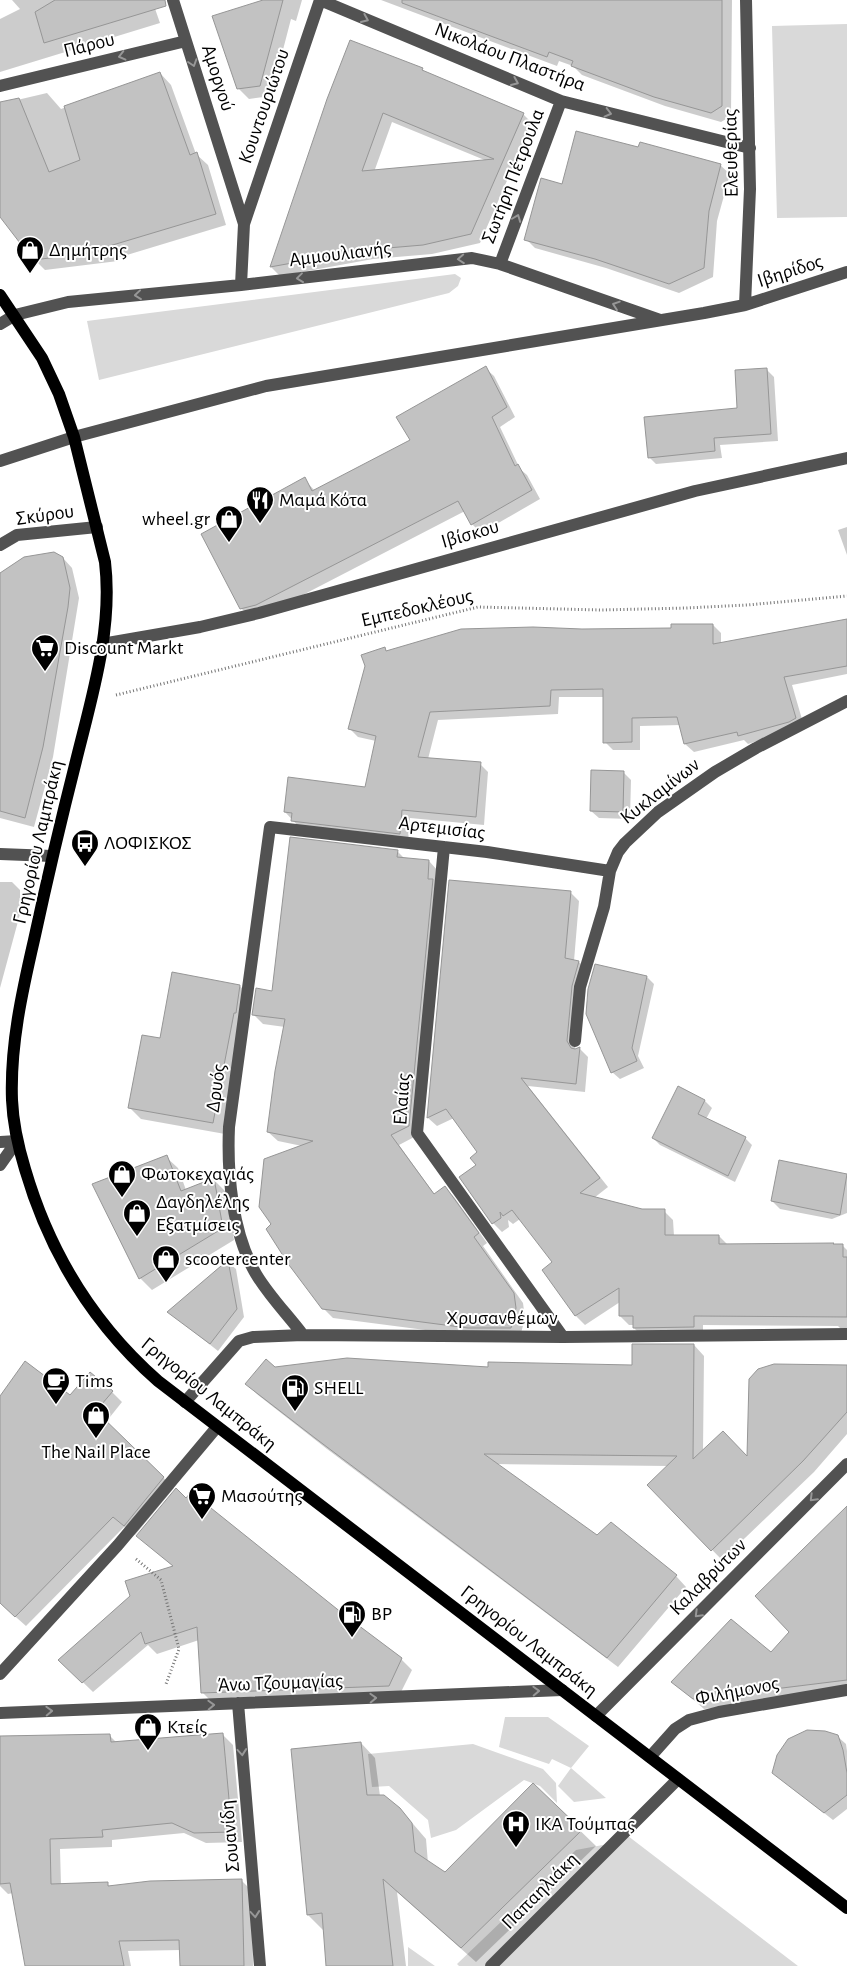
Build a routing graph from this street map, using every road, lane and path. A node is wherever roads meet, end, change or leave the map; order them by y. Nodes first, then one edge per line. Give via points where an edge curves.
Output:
1 (173, 0) edge
2 (320, 0) edge
3 (746, 0) edge
4 (186, 41) junction
5 (0, 86) edge
6 (561, 101) junction
7 (750, 148) junction
8 (244, 224) junction
9 (500, 264) junction
10 (847, 272) edge
11 (241, 285) junction
12 (0, 296) edge
13 (745, 305) junction
14 (15, 315) junction
15 (662, 321) junction
16 (0, 324) edge
17 (74, 437) junction
18 (847, 458) edge
19 (0, 461) edge
20 (97, 527) junction
21 (0, 545) edge
22 (847, 596) edge
23 (102, 644) junction
24 (91, 701) junction
25 (847, 701) edge
26 (270, 827) joint
27 (444, 847) junction
28 (2, 852) edge
29 (52, 856) junction
30 (610, 871) junction
31 (575, 1041) dead end
32 (17, 1141) junction
33 (0, 1142) edge
34 (0, 1165) edge
35 (847, 1334) edge
36 (303, 1335) junction
37 (562, 1338) junction
38 (185, 1402) junction
39 (217, 1428) junction
40 (847, 1464) edge
41 (118, 1544) junction
42 (0, 1674) edge
43 (562, 1690) junction
44 (847, 1690) edge
45 (238, 1703) junction
46 (170, 1706) junction
47 (0, 1713) edge
48 (596, 1716) junction
49 (650, 1757) junction
50 (678, 1779) junction
51 (847, 1908) edge
52 (260, 1966) edge
53 (491, 1966) edge

1 - 4 street, Αμοργού
2 -> 6 street, Νικολάου Πλαστήρα
2 - 8 street, Κουντουριώτου
3 - 7 street, Ελευθερίας
4 -> 5 street, Πάρου
4 -> 8 street, Αμοργού
6 -> 7 street, Νικολάου Πλαστήρα
9 -> 6 street, Σωτήρη Πέτρουλα
7 - 13 street, Ελευθερίας via 750,231
8 - 11 street
9 -> 11 street, Αμμουλιανής via 472,258
15 -> 9 street, Αμμουλιανής
10 - 13 street, Ιβηρίδος
11 -> 14 street, Αμμουλιανής via 68,302
12 - 14 main road, Γρηγορίου Λαμπράκη
13 - 15 street
14 - 16 street
14 - 17 main road, Γρηγορίου Λαμπράκη via 49,370
15 - 17 street via 266,386
17 - 19 street
17 - 20 main road, Γρηγορίου Λαμπράκη
18 - 23 street, Ιβίσκου via 669,498 259,613
20 - 21 street, Σκύρου via 17,534
20 - 23 main road, Γρηγορίου Λαμπράκη via 107,580
22 - 24 path, Εμπεδοκλέους via 747,606 686,608 478,607
23 - 24 main road, Γρηγορίου Λαμπράκη
24 - 29 main road, Γρηγορίου Λαμπράκη
25 - 30 street, Κυκλαμίνων via 756,748 681,795 630,836
26 - 27 street, Αρτεμισίας
26 - 36 street, Δρυός via 229,1127 229,1173 234,1214 256,1273
27 - 30 street, Αρτεμισίας
27 - 37 street, Ελαίας via 417,1132
28 - 29 street
29 - 32 main road, Γρηγορίου Λαμπράκη via 15,1040 12,1100
30 - 31 street, Κυκλαμίνων via 602,914 580,987
32 - 33 street
32 - 34 street
32 - 38 main road, Γρηγορίου Λαμπράκη via 44,1223 72,1281 97,1318 126,1351
35 - 37 street, Χρυσανθέμων
36 - 37 street, Χρυσανθέμων
36 - 38 street, Χρυσανθέμων via 253,1337 239,1341
38 - 39 main road, Γρηγορίου Λαμπράκη
39 - 41 street
39 - 43 main road, Γρηγορίου Λαμπράκη
40 -> 48 street, Καλαβρύτων
41 - 42 street
41 - 46 path via 161,1580 179,1649 166,1685
45 -> 43 street, Άνω Τζουμαγίας
43 - 48 main road, Γρηγορίου Λαμπράκη
44 - 49 street, Φιλήμονος via 689,1720 675,1729
46 -> 45 street, Άνω Τζουμαγίας
45 -> 52 street, Σουανίδη
47 -> 46 street, Άνω Τζουμαγίας
48 - 49 main road, Γρηγορίου Λαμπράκη
49 - 50 main road, Γρηγορίου Λαμπράκη
50 - 51 main road, Γρηγορίου Λαμπράκη
50 - 53 street, Παπαηλιάκη

